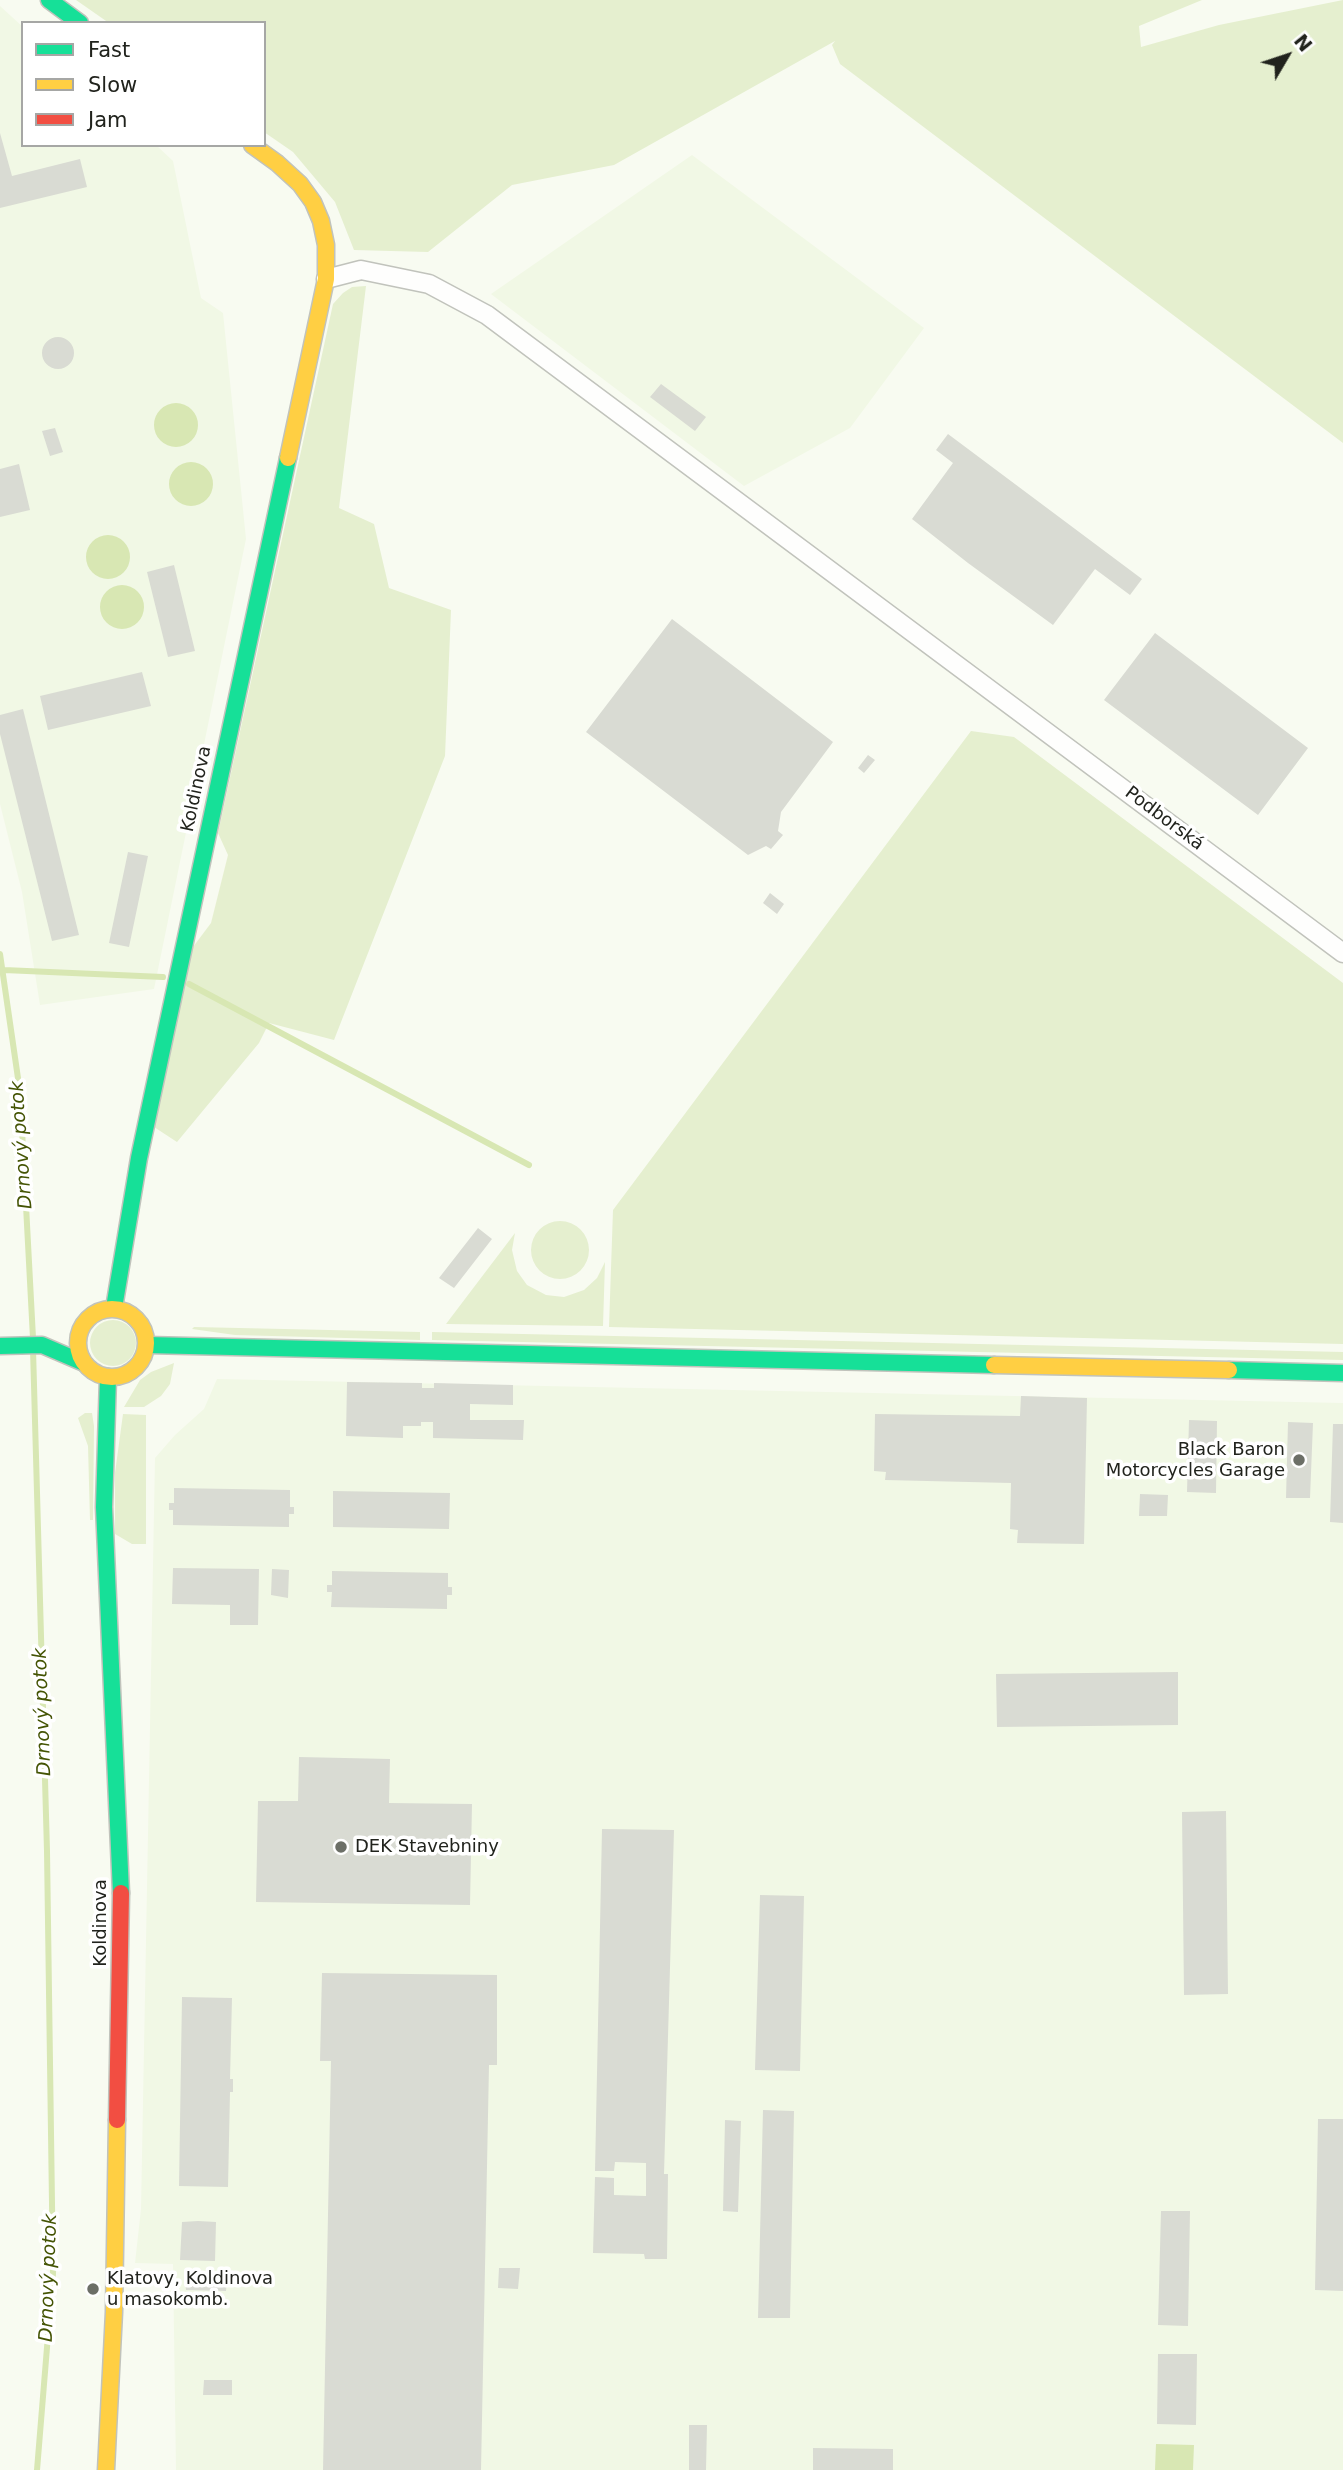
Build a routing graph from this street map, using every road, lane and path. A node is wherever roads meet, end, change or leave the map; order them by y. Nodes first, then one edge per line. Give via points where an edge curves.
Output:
1 (49, 0) edge
2 (77, 21) edge
3 (255, 147) edge
4 (327, 279) junction
5 (1343, 953) edge
6 (114, 1308) junction
7 (80, 1329) junction
8 (50, 1345) junction
9 (146, 1345) junction
10 (0, 1346) edge
11 (84, 1363) junction
12 (1343, 1373) edge
13 (108, 1377) junction
14 (106, 2470) edge

1 - 2 main road
3 - 4 main road, Koldinova via 300,184 313,202 326,245
4 - 5 street, Podborská via 361,270 429,284 487,315
4 - 6 main road, Koldinova via 139,1158
6 - 7 main road via 88,1317
6 - 9 main road via 134,1316
7 - 8 main road
7 - 11 main road via 78,1346
8 - 10 main road
8 - 11 main road
9 - 12 main road
9 - 13 main road via 130,1373
11 - 13 main road
13 - 14 main road, Koldinova via 104,1507 121,1904 114,2312

